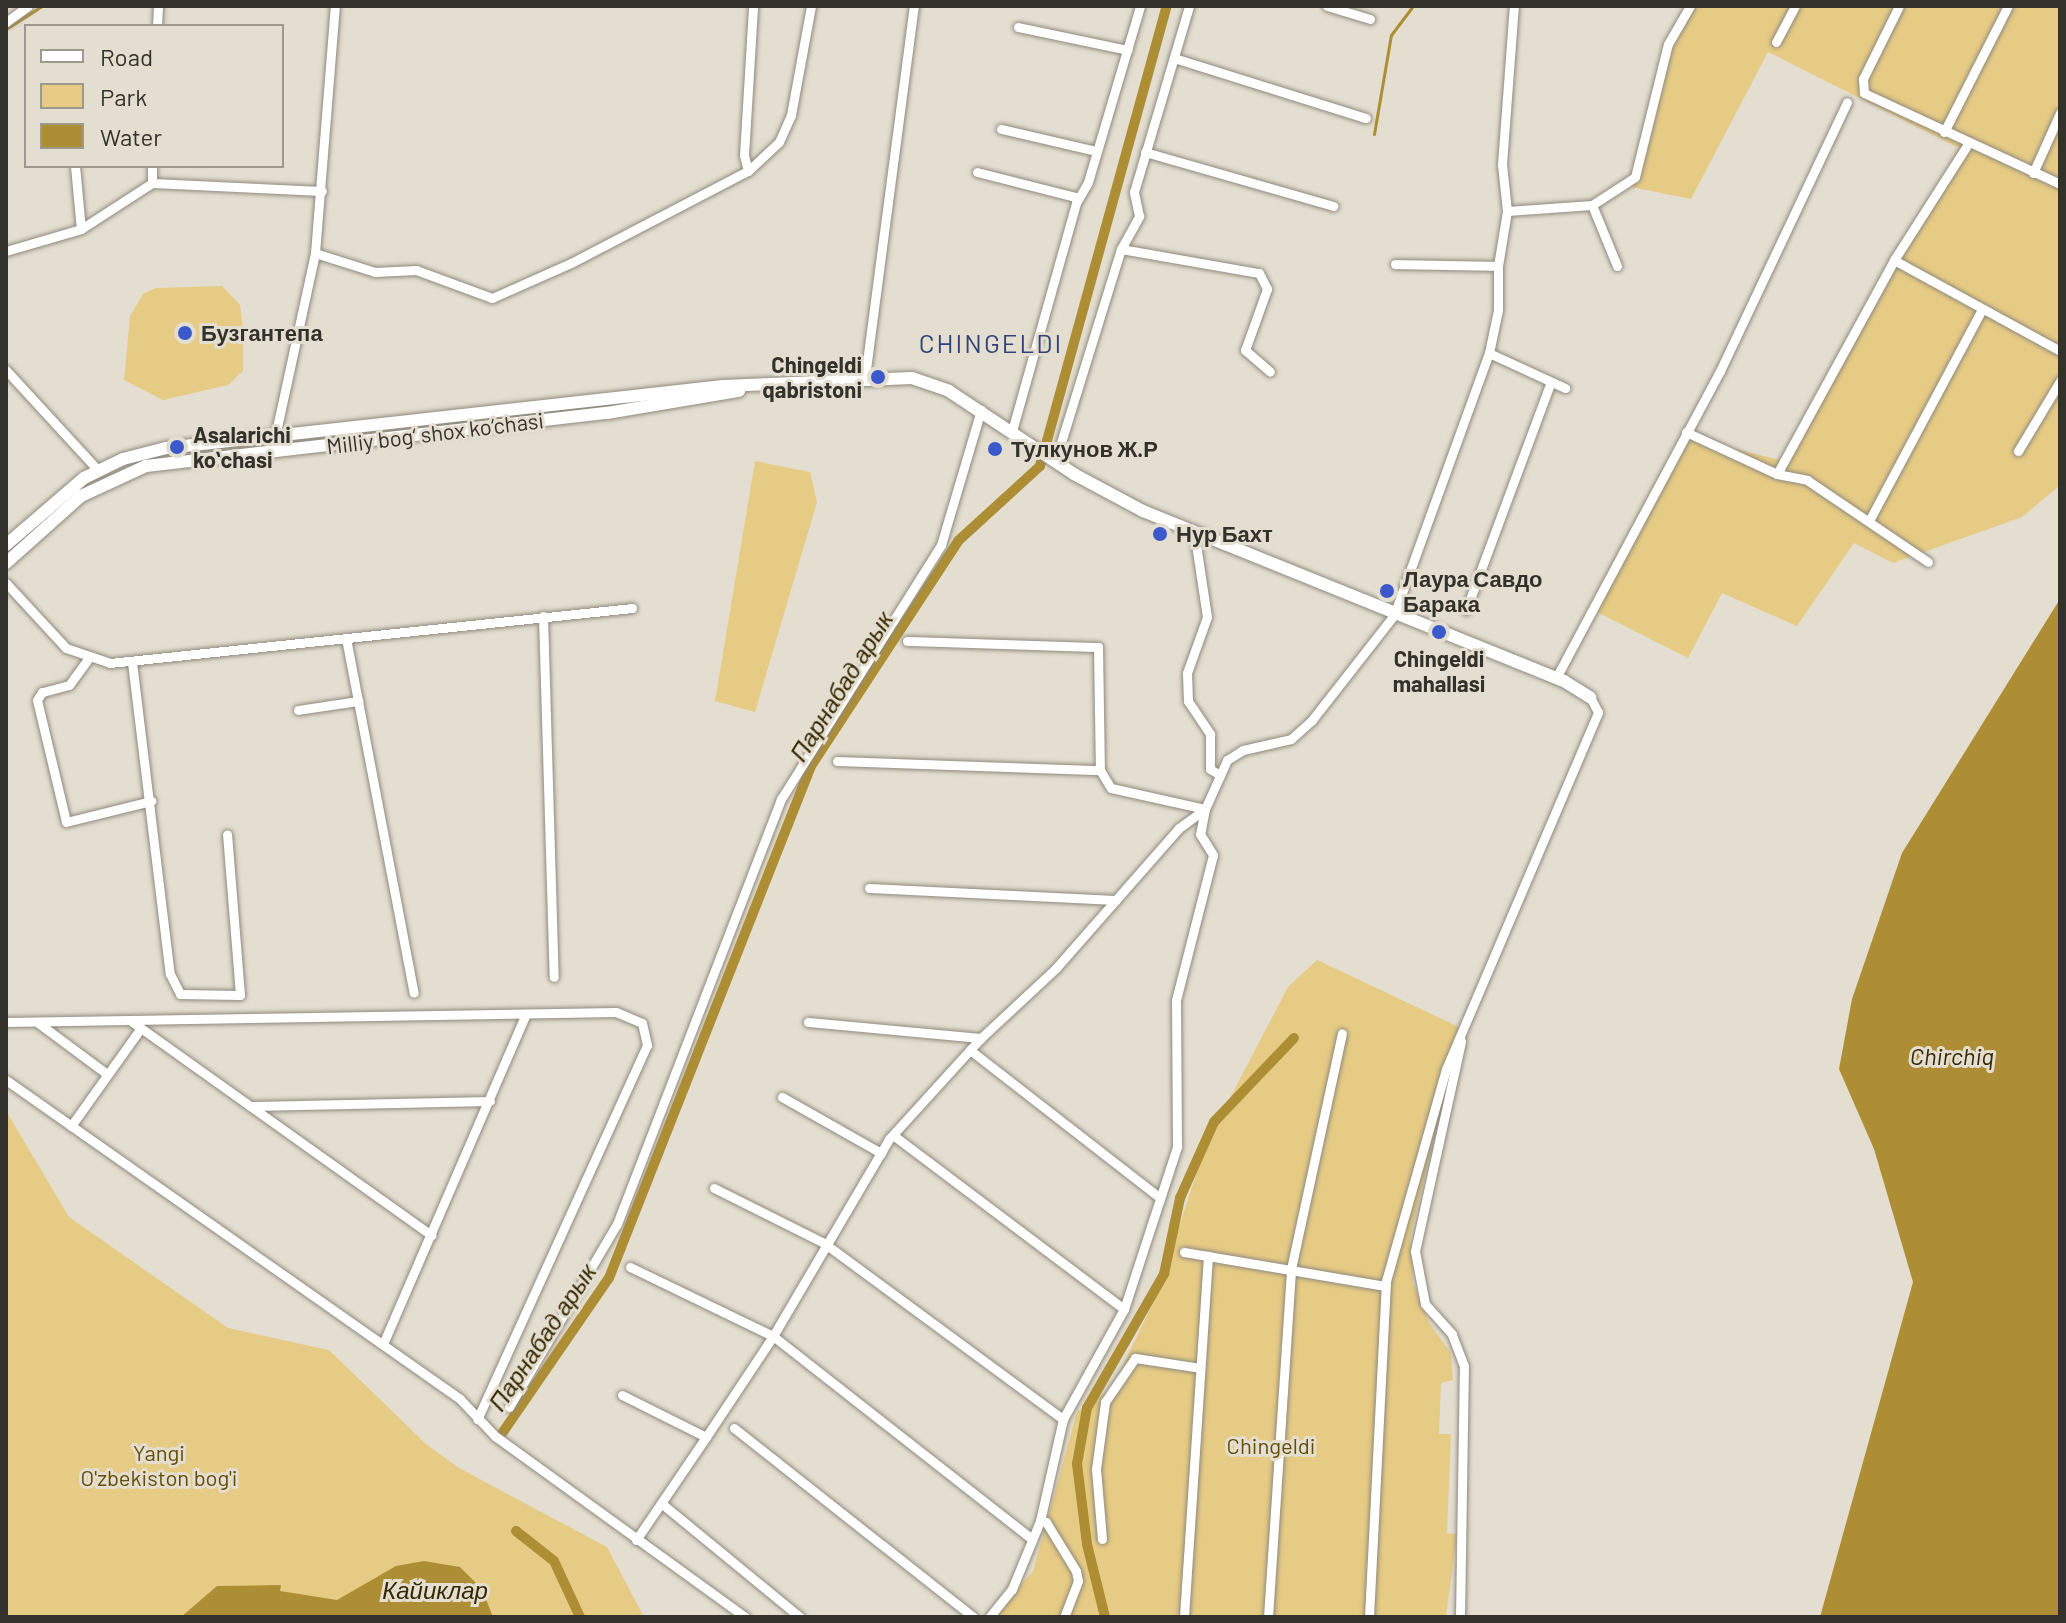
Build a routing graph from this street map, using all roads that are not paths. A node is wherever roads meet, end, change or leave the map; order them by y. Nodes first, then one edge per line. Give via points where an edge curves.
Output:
1 (28, 6) edge
2 (335, 6) edge
3 (753, 6) edge
4 (811, 6) edge
5 (914, 6) edge
6 (1140, 6) edge
7 (1189, 6) edge
8 (1327, 6) edge
9 (1514, 6) edge
10 (1690, 6) edge
11 (1795, 6) edge
12 (1899, 6) edge
13 (2008, 6) edge
14 (1370, 19) dead end
15 (6, 22) edge
16 (1018, 27) dead end
17 (1776, 42) dead end
18 (1128, 50) junction
19 (1174, 58) junction
20 (1847, 102) dead end
21 (2060, 113) edge
22 (1366, 118) dead end
23 (1001, 129) dead end
24 (1944, 132) junction
25 (1968, 144) junction
26 (1096, 151) junction
27 (1145, 152) junction
28 (75, 168) edge
29 (152, 168) edge
30 (748, 171) junction
31 (977, 172) dead end
32 (2033, 173) junction
33 (152, 183) junction
34 (2060, 184) edge
35 (322, 191) junction
36 (1079, 198) junction
37 (1592, 205) junction
38 (1333, 206) dead end
39 (1507, 211) junction
40 (81, 229) junction
41 (1121, 249) junction
42 (6, 251) edge
43 (315, 253) junction
44 (1894, 260) junction
45 (1395, 264) dead end
46 (1498, 266) junction
47 (1617, 266) dead end
48 (1982, 309) junction
49 (2060, 351) edge
50 (1489, 353) junction
51 (6, 370) edge
52 (1270, 372) dead end
53 (872, 377) junction
54 (2060, 381) edge
55 (1551, 382) junction
56 (1565, 388) dead end
57 (981, 410) junction
58 (1012, 431) junction
59 (1686, 432) junction
60 (277, 445) junction
61 (2018, 451) dead end
62 (1055, 462) junction
63 (98, 470) junction
64 (1777, 474) junction
65 (1870, 519) junction
66 (1194, 531) junction
67 (6, 545) edge
68 (1928, 562) dead end
69 (6, 563) edge
70 (6, 583) edge
71 (632, 608) dead end
72 (1466, 610) dead end
73 (1394, 615) junction
74 (543, 616) junction
75 (346, 638) junction
76 (907, 641) dead end
77 (88, 659) junction
78 (132, 662) junction
79 (1556, 678) junction
80 (1590, 697) joint
81 (358, 701) junction
82 (298, 710) dead end
83 (837, 761) dead end
84 (1100, 770) junction
85 (1220, 775) junction
86 (151, 801) junction
87 (1205, 809) junction
88 (227, 835) dead end
89 (869, 888) dead end
90 (1116, 900) junction
91 (554, 977) dead end
92 (414, 993) dead end
93 (526, 1014) junction
94 (129, 1020) junction
95 (6, 1022) edge
96 (37, 1022) junction
97 (808, 1022) dead end
98 (1464, 1022) junction
99 (141, 1028) junction
100 (1342, 1033) dead end
101 (981, 1038) junction
102 (970, 1050) junction
103 (107, 1074) junction
104 (6, 1080) edge
105 (782, 1097) dead end
106 (490, 1101) junction
107 (249, 1106) junction
108 (71, 1126) junction
109 (893, 1135) junction
110 (881, 1153) junction
111 (714, 1188) dead end
112 (1160, 1198) junction
113 (431, 1235) junction
114 (824, 1243) junction
115 (1184, 1252) dead end
116 (1208, 1256) junction
117 (630, 1267) dead end
118 (1291, 1269) junction
119 (1385, 1286) junction
120 (1124, 1309) junction
121 (773, 1336) junction
122 (383, 1344) junction
123 (1200, 1368) junction
124 (622, 1395) dead end
125 (509, 1407) dead end
126 (477, 1419) junction
127 (1063, 1419) junction
128 (734, 1428) dead end
129 (706, 1437) junction
130 (661, 1503) junction
131 (1040, 1521) junction
132 (1031, 1538) junction
133 (1102, 1539) dead end
134 (636, 1540) junction
135 (745, 1617) edge
136 (800, 1617) edge
137 (973, 1617) edge
138 (989, 1617) edge
139 (1064, 1617) edge
140 (1184, 1617) edge
141 (1268, 1617) edge
142 (1369, 1617) edge
143 (1460, 1617) edge

1 - 15 street
2 - 35 street
3 - 30 street via 744,155
4 - 30 street via 784,132
5 - 53 street
6 - 18 street
7 - 19 street
8 - 14 street
9 - 39 street via 1502,164
10 - 37 street via 1664,57 1635,177
11 - 17 street
12 - 24 street via 1862,89 1868,97
13 - 24 street
16 - 18 street
18 - 26 street
19 - 22 street
19 - 27 street
20 - 59 street
21 - 32 street
23 - 26 street
24 - 25 street
25 - 32 street
25 - 44 street
26 - 36 street
27 - 38 street
27 - 41 street via 1134,192 1139,216
28 - 40 street
29 - 33 street
30 - 43 street via 492,298 416,270 375,272
31 - 36 street
32 - 34 street
33 - 35 street
33 - 40 street
35 - 43 street
36 - 58 street
37 - 39 street
37 - 47 street
39 - 46 street
40 - 42 street
41 - 52 street via 1259,273 1267,289 1245,350
41 - 62 street
43 - 60 street
44 - 48 street
44 - 64 street
45 - 46 street
46 - 50 street via 1498,310
48 - 49 street
48 - 65 street
50 - 55 street
50 - 73 street
51 - 63 street
53 - 57 main road, Milliy bog‘ shox ko‘chasi via 923,379
53 - 60 main road, Milliy bog‘ shox ko‘chasi via 723,386
54 - 61 street
55 - 56 street
55 - 72 street
57 - 58 main road, Milliy bog‘ shox ko‘chasi
57 - 125 street via 941,545 781,799 617,1224
58 - 62 main road, Milliy bog‘ shox ko‘chasi
59 - 64 street
59 - 79 street
60 - 63 main road, Milliy bog‘ shox ko‘chasi via 166,448
60 - 69 main road, Milliy bog‘ shox ko‘chasi via 158,463 122,474 72,503
62 - 66 main road, Milliy bog‘ shox ko‘chasi via 1143,511
63 - 67 main road, Milliy bog‘ shox ko‘chasi via 57,497
64 - 65 street via 1807,480
65 - 68 street
66 - 73 main road, Milliy bog‘ shox ko‘chasi
66 - 85 street via 1207,617 1187,673 1188,701 1210,734 1210,769
70 - 77 street via 66,648
71 - 74 street
73 - 79 main road, Milliy bog‘ shox ko‘chasi
73 - 85 street via 1304,728 1287,741 1234,753
74 - 75 street
74 - 91 street
75 - 78 street
75 - 81 street
76 - 84 street via 1098,647
77 - 78 street
77 - 86 street via 69,685 42,692 37,700 66,822
78 - 86 street
79 - 80 main road, Milliy bog‘ shox ko‘chasi
80 - 98 street via 1598,712
81 - 82 street
81 - 92 street
83 - 84 street
84 - 87 street via 1111,788
85 - 87 street
86 - 88 street via 170,974 180,994 240,995
87 - 90 street via 1179,828
87 - 112 street via 1200,834 1214,859 1176,1000 1177,1147
89 - 90 street
90 - 101 street via 1056,968
93 - 94 street
93 - 106 street
93 - 126 street via 632,1016 642,1023 647,1045
94 - 96 street
94 - 99 street
95 - 96 street
96 - 103 street
97 - 101 street
98 - 119 street
98 - 143 street via 1415,1251 1425,1304 1452,1334 1464,1366
99 - 103 street
99 - 107 street
100 - 118 street
101 - 102 street
102 - 109 street
102 - 112 street
103 - 108 street
104 - 108 street
105 - 110 street
106 - 107 street
106 - 113 street
107 - 113 street
108 - 122 street
109 - 110 street
109 - 120 street
110 - 114 street
111 - 114 street
112 - 120 street
113 - 122 street
114 - 121 street
114 - 127 street
115 - 116 street
116 - 118 street
116 - 123 street
117 - 121 street
118 - 119 street
118 - 141 street
119 - 142 street
120 - 127 street
121 - 129 street
121 - 132 street
122 - 126 street via 460,1399
123 - 133 street via 1135,1358 1105,1402 1096,1469
123 - 140 street
124 - 129 street
126 - 134 street
127 - 131 street
128 - 137 street
129 - 130 street
130 - 134 street
130 - 136 street
131 - 132 street
131 - 139 street via 1046,1522 1076,1571 1078,1581
132 - 138 street via 1012,1589
134 - 135 street

